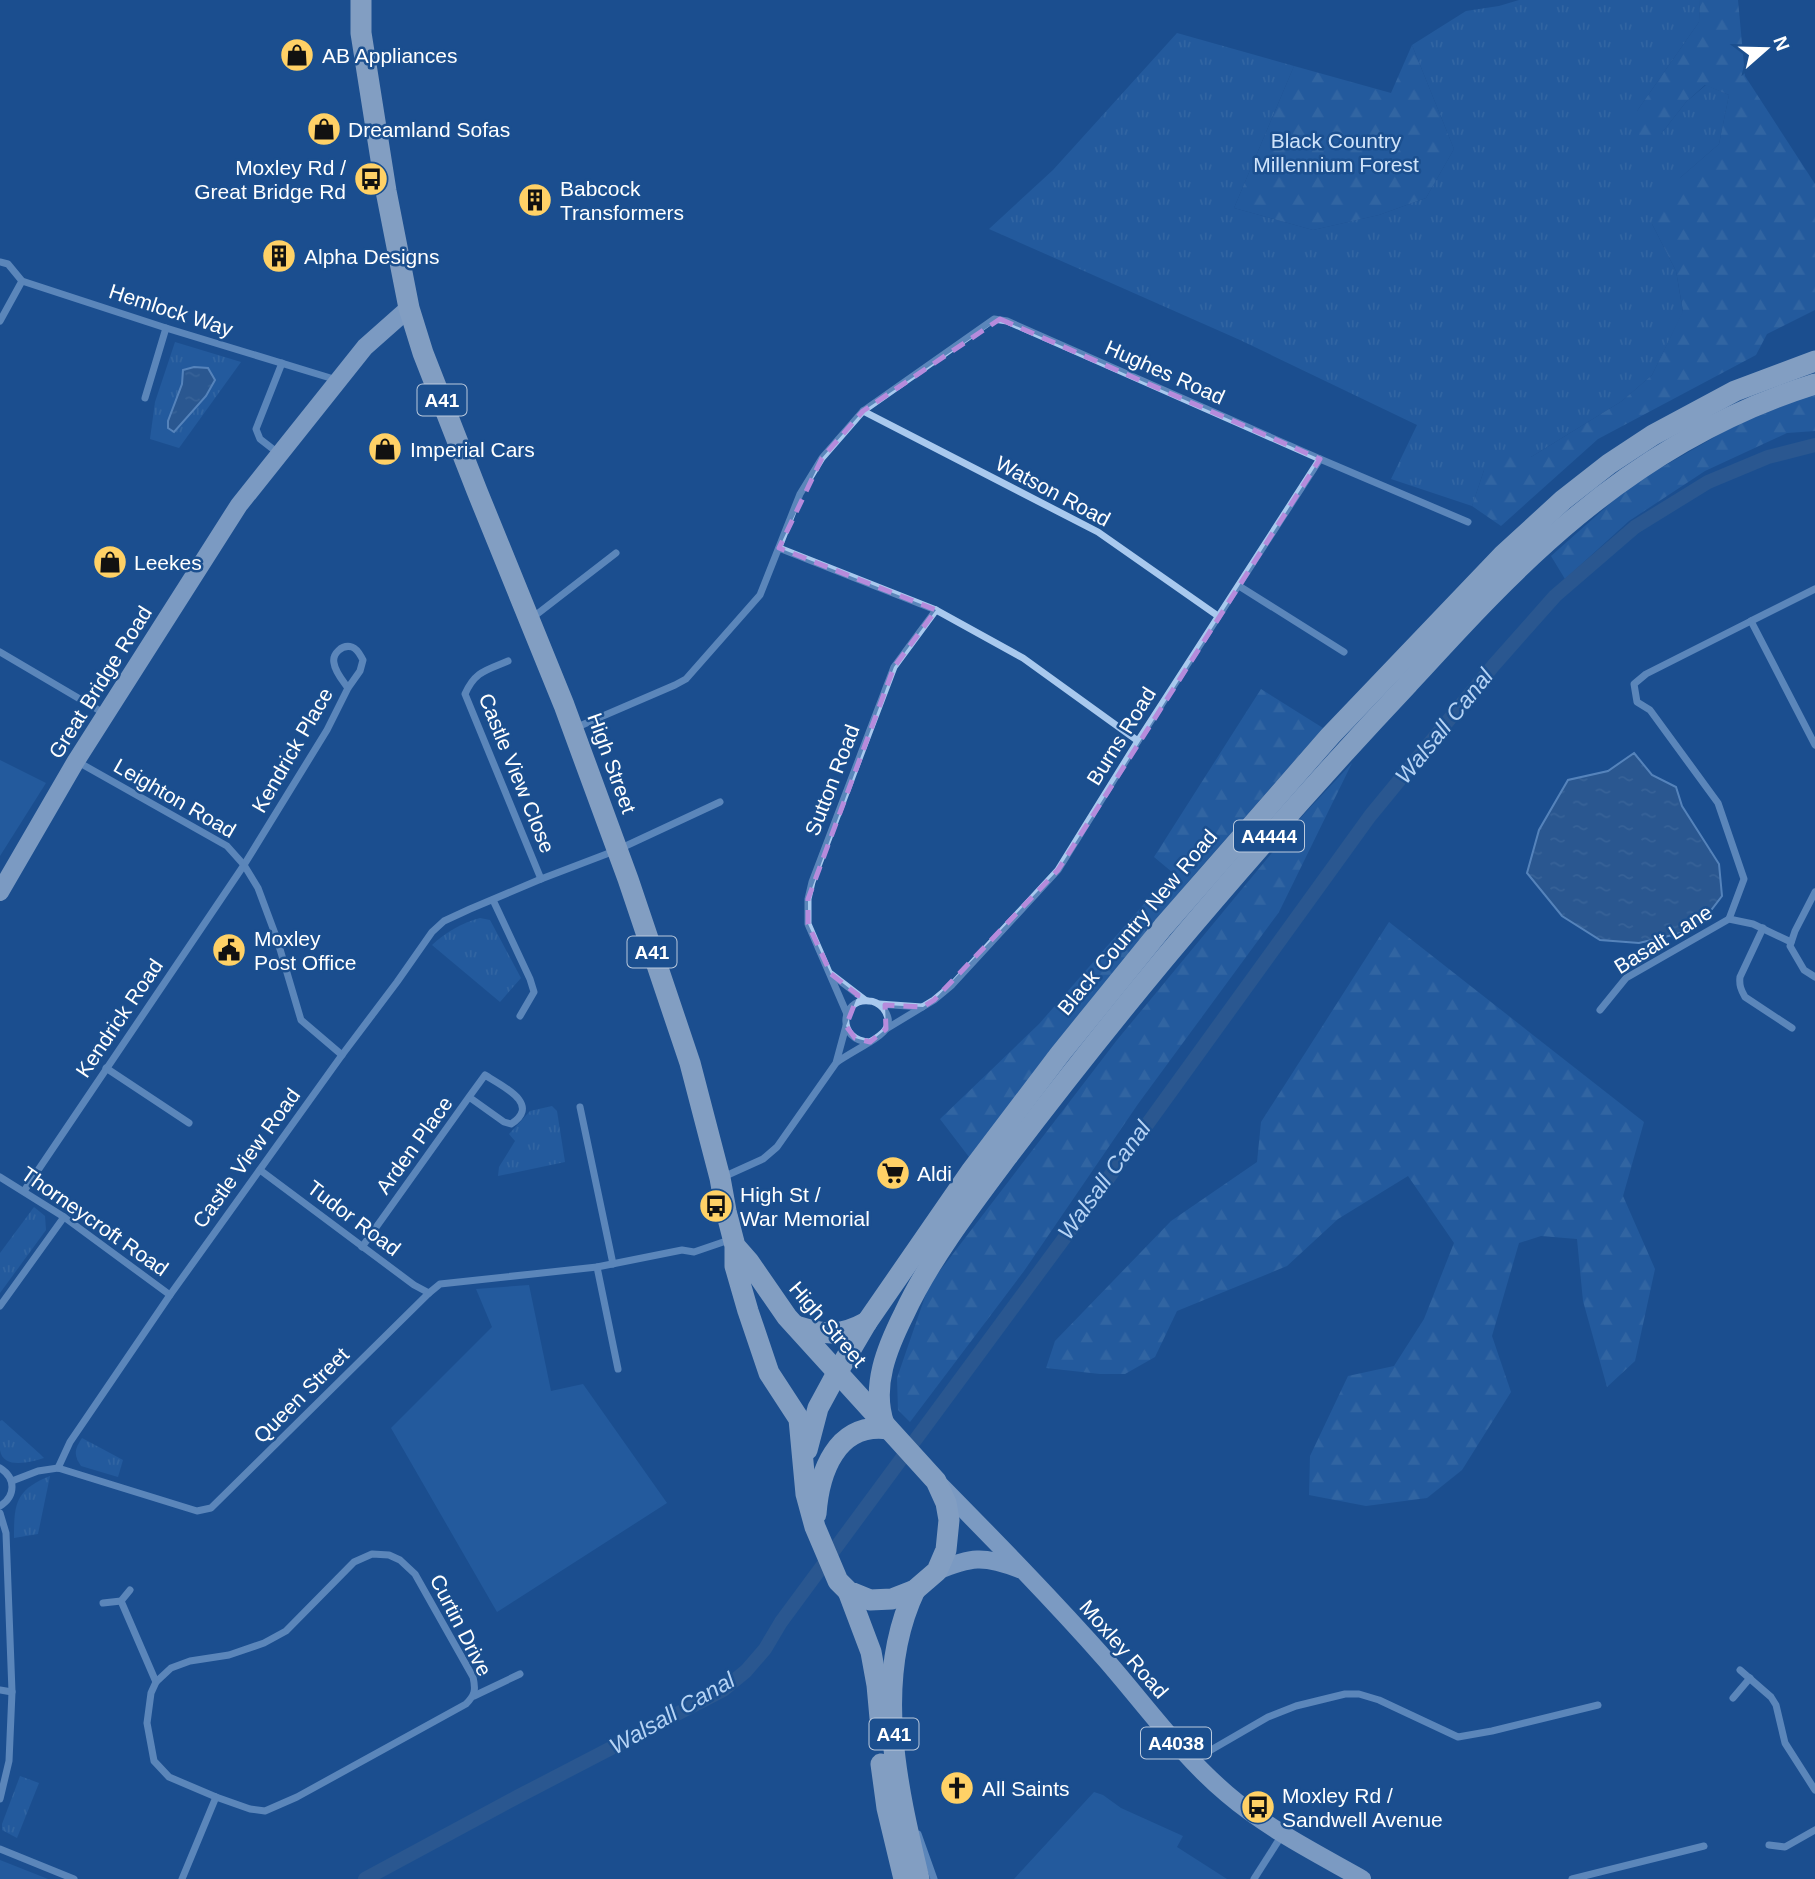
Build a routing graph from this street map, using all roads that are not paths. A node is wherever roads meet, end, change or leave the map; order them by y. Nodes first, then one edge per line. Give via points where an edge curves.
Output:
1 (361, 0) edge
2 (0, 262) edge
3 (22, 281) junction
4 (408, 308) junction
5 (0, 321) edge
6 (166, 328) junction
7 (1815, 361) edge
8 (282, 363) junction
9 (337, 380) junction
10 (1815, 384) edge
11 (145, 398) dead end
12 (863, 411) junction
13 (279, 454) junction
14 (1320, 459) junction
15 (1468, 522) dead end
16 (779, 548) junction
17 (616, 553) dead end
18 (1239, 586) junction
19 (1815, 589) edge
20 (936, 610) junction
21 (1219, 616) junction
22 (528, 620) junction
23 (1751, 621) junction
24 (0, 652) edge
25 (1344, 652) dead end
26 (508, 661) dead end
27 (348, 688) junction
28 (107, 715) junction
29 (573, 728) junction
30 (1812, 732) edge
31 (1139, 741) junction
32 (1815, 745) edge
33 (76, 761) junction
34 (720, 802) dead end
35 (617, 850) junction
36 (244, 865) junction
37 (541, 879) junction
38 (0, 892) edge
39 (1815, 892) edge
40 (493, 900) junction
41 (1729, 919) junction
42 (1763, 928) junction
43 (1791, 942) junction
44 (831, 974) junction
45 (1815, 977) edge
46 (865, 1000) junction
47 (879, 1004) junction
48 (923, 1007) junction
49 (1600, 1010) dead end
50 (847, 1014) junction
51 (520, 1016) dead end
52 (846, 1026) junction
53 (1793, 1028) dead end
54 (886, 1029) junction
55 (870, 1042) junction
56 (342, 1055) junction
57 (836, 1063) junction
58 (106, 1068) junction
59 (469, 1097) junction
60 (580, 1107) dead end
61 (189, 1123) dead end
62 (260, 1170) junction
63 (0, 1177) edge
64 (720, 1178) junction
65 (24, 1191) junction
66 (65, 1217) junction
67 (734, 1242) junction
68 (362, 1247) junction
69 (613, 1264) junction
70 (597, 1267) junction
71 (429, 1293) junction
72 (170, 1295) junction
73 (0, 1306) edge
74 (792, 1322) junction
75 (867, 1322) junction
76 (758, 1340) junction
77 (618, 1369) dead end
78 (837, 1373) junction
79 (891, 1431) junction
80 (804, 1462) junction
81 (0, 1468) edge
82 (58, 1468) junction
83 (929, 1473) junction
84 (12, 1481) junction
85 (0, 1506) edge
86 (0, 1513) edge
87 (818, 1534) junction
88 (1022, 1570) junction
89 (937, 1571) junction
90 (843, 1586) junction
91 (130, 1590) dead end
92 (915, 1590) junction
93 (121, 1601) junction
94 (103, 1602) dead end
95 (1740, 1670) dead end
96 (520, 1674) dead end
97 (1750, 1678) junction
98 (156, 1682) junction
99 (0, 1690) edge
100 (12, 1692) junction
101 (474, 1696) junction
102 (1733, 1698) dead end
103 (1598, 1705) dead end
104 (1192, 1762) junction
105 (896, 1770) junction
106 (1815, 1790) edge
107 (216, 1797) junction
108 (0, 1799) edge
109 (1815, 1830) edge
110 (1282, 1835) junction
111 (1769, 1845) dead end
112 (1704, 1846) dead end
113 (0, 1849) edge
114 (74, 1879) edge
115 (182, 1879) edge
116 (904, 1879) edge
117 (919, 1879) edge
118 (934, 1879) edge
119 (1254, 1879) edge
120 (1362, 1879) edge
121 (1572, 1879) edge

1 - 4 highway, A41 via 360,33
2 - 3 street, Hemlock Way via 8,264
3 - 5 street
3 - 6 street, Hemlock Way
4 - 9 main road, Great Bridge Road via 377,334
4 - 22 highway, High Street / A41
6 - 8 street, Hemlock Way
6 - 11 street
7 - 75 highway, Black Country New Road / A4444 via 1735,391 1653,435 1563,500 1503,555 1330,736 1163,927 972,1170
8 - 9 street, Hemlock Way
8 - 13 street via 256,429 260,439
9 - 13 main road, Great Bridge Road
10 - 79 highway, A4444 via 1704,430 1617,483 1534,552 1245,863 1066,1080 933,1263 904,1312 885,1357 878,1388 880,1409
12 - 14 street, Hughes Road via 989,322 1000,319
12 - 16 street via 822,458 800,494
12 - 21 street, Watson Road via 1098,532
13 - 28 main road, Great Bridge Road via 239,505
14 - 15 street, Hughes Road
14 - 18 street, Burns Road
16 - 20 street
16 - 29 street via 760,594 686,679
17 - 22 street
18 - 21 street, Burns Road
18 - 25 street
19 - 23 street
20 - 31 street via 1023,658
20 - 44 street, Sutton Road via 894,667 812,882 808,925
21 - 31 street, Burns Road
22 - 29 highway, High Street / A41
23 - 30 street
23 - 41 street via 1634,684 1637,702 1650,710 1718,803 1744,879
24 - 28 street
26 - 37 street, Castle View Close via 476,675 465,694
27 - 27 street, Kendrick Place via 363,660 351,646 338,650 334,657 334,666
27 - 36 street, Kendrick Place
28 - 33 main road, Great Bridge Road
29 - 35 highway, High Street / A41
30 - 32 street
31 - 48 street, Burns Road via 1058,870 952,985
33 - 36 street, Leighton Road via 228,846
33 - 38 main road, Great Bridge Road
34 - 35 street, Castle View Road
35 - 37 street, Castle View Road
35 - 64 highway, High Street / A41 via 690,1063
36 - 56 street, Leighton Road via 277,939 301,1020
36 - 58 street, Kendrick Road
37 - 40 street, Castle View Road
39 - 43 street
40 - 51 street via 534,992
40 - 56 street, Castle View Road via 444,921 432,932
41 - 42 street, Basalt Lane
41 - 49 street, Basalt Lane via 1626,978
42 - 43 street, Basalt Lane
42 - 53 street via 1739,984 1745,997
43 - 45 street via 1804,970
44 - 46 street, Sutton Road
44 - 50 street, Sutton Road
46 - 47 street
46 - 50 street
47 - 48 street
47 - 54 street via 886,1015
48 - 54 street, Burns Road
50 - 52 street
52 - 55 street via 855,1038
52 - 57 street
54 - 55 street
55 - 57 street
56 - 62 street, Castle View Road
57 - 64 street via 777,1147 763,1160
58 - 61 street
58 - 65 street, Kendrick Road
59 - 59 street, Arden Place via 485,1075 520,1099 523,1107 511,1124
59 - 68 street, Arden Place
60 - 69 street
62 - 68 street, Tudor Road
62 - 72 street, Castle View Road
63 - 65 street, Thorneycroft Road
64 - 67 highway, High Street / A41
65 - 66 street, Thorneycroft Road
66 - 72 street, Thorneycroft Road
66 - 73 street
67 - 69 street, Queen Street
67 - 74 highway, High Street / A41
67 - 76 highway, High Street / A41 via 735,1266
68 - 71 street, Tudor Road
69 - 70 street, Queen Street
70 - 71 street, Queen Street via 452,1282
70 - 77 street
71 - 82 street, Queen Street via 211,1508 197,1511
72 - 82 street, Castle View Road via 70,1442
74 - 75 highway via 819,1333 836,1334
74 - 76 highway via 770,1321
74 - 78 highway, High Street / A41
75 - 78 highway, Black Country New Road / A4444
76 - 80 highway, High Street / A41 via 768,1373 799,1419
78 - 79 highway, High Street / A41
78 - 80 highway, Black Country New Road / A4444 via 818,1408
79 - 83 highway, A41
79 - 87 highway via 859,1432 833,1454 818,1492
80 - 87 highway, A41 via 806,1494
81 - 84 street
82 - 84 street
83 - 88 main road, Moxley Road / A4038
83 - 89 highway, A41 via 946,1503 949,1520 946,1550
84 - 85 street via 10,1496
86 - 100 street via 6,1534
87 - 90 highway, A41
88 - 89 main road via 972,1559
88 - 104 main road, Moxley Road / A4038
89 - 92 highway, A41
90 - 92 highway, A41 via 870,1600
90 - 116 highway, A41 via 871,1652 887,1808
91 - 93 street
92 - 105 highway, A41 via 906,1609 895,1664
93 - 94 street
93 - 98 street
95 - 97 street
96 - 101 street
97 - 102 street
97 - 106 street via 1772,1697 1785,1743
98 - 101 street, Curtin Drive via 172,1668 229,1655 286,1631 354,1562 372,1554 400,1560 415,1574 473,1677
98 - 107 street, Curtin Drive via 147,1723 154,1761 169,1777
99 - 100 street
100 - 108 street via 9,1761
101 - 107 street, Curtin Drive via 265,1811
103 - 104 street via 1458,1737 1379,1700 1345,1694 1268,1717
104 - 110 main road, Moxley Road / A4038
105 - 117 highway, A41
105 - 118 street
107 - 115 street
109 - 111 street via 1785,1847
110 - 119 street
110 - 120 main road, Moxley Road / A4038
112 - 121 street
113 - 114 street

